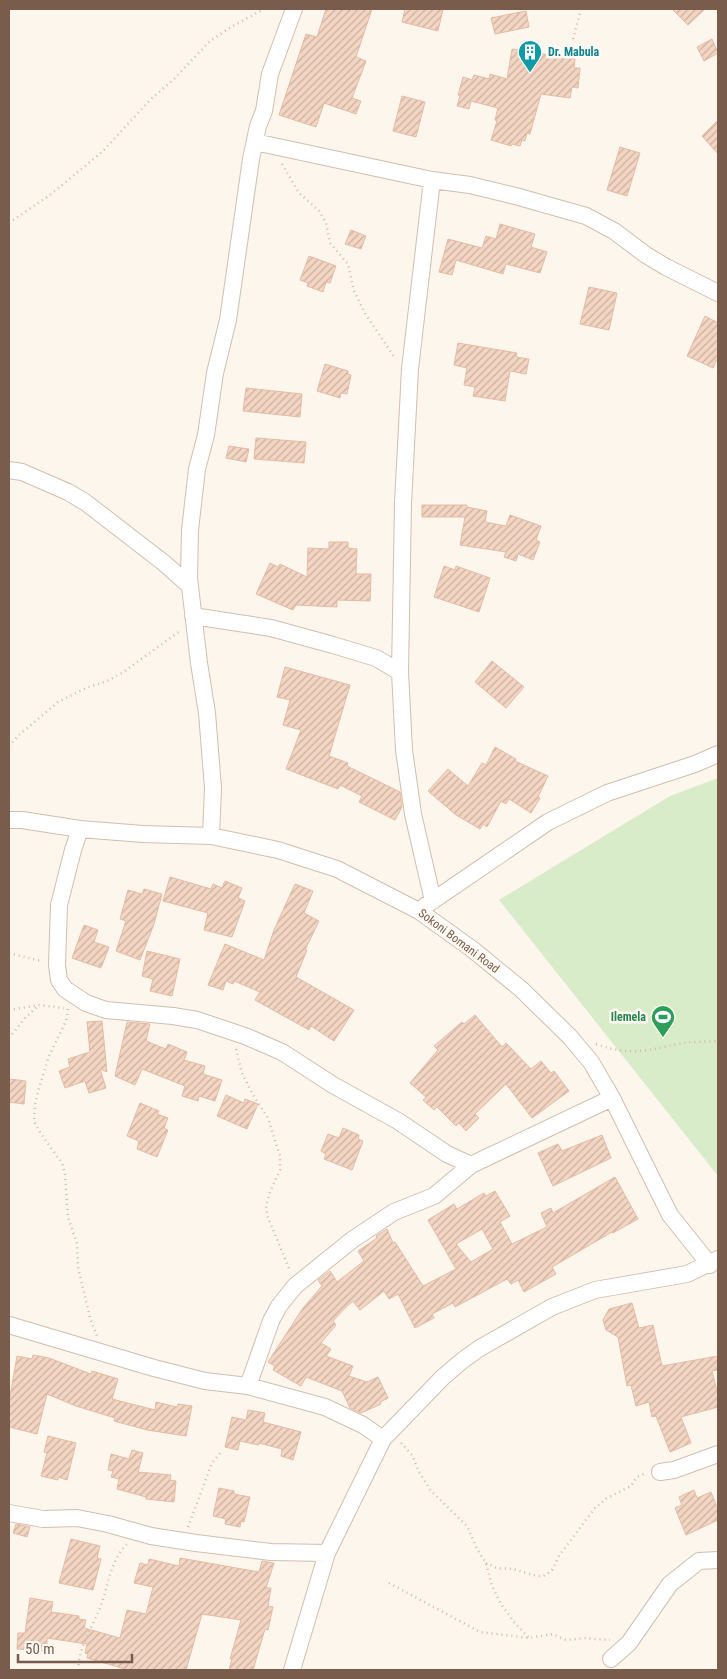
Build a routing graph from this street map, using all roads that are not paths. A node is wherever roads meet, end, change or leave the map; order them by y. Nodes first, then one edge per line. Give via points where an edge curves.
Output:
1 (294, 9) edge
2 (255, 142) junction
3 (432, 180) junction
4 (715, 290) edge
5 (9, 470) edge
6 (190, 586) junction
7 (194, 620) junction
8 (400, 646) junction
9 (376, 658) junction
10 (400, 672) junction
11 (718, 754) edge
12 (9, 820) edge
13 (80, 829) junction
14 (211, 836) junction
15 (433, 901) junction
16 (419, 911) junction
17 (612, 1098) junction
18 (471, 1165) junction
19 (714, 1262) edge
20 (9, 1325) edge
21 (248, 1386) junction
22 (384, 1437) junction
23 (718, 1454) edge
24 (660, 1472) road end
25 (9, 1513) edge
26 (326, 1553) junction
27 (718, 1560) edge
28 (611, 1659) dead end
29 (292, 1670) edge

1 - 2 street via 270,74
2 - 3 street
2 - 6 street via 228,320 197,469 190,530
3 - 4 street via 470,185 586,216 666,267
3 - 8 street via 409,378
5 - 6 street via 31,476 85,502
6 - 7 street
7 - 9 street via 271,628
7 - 14 street via 213,788
8 - 9 street
8 - 10 street
9 - 10 street
10 - 15 street via 404,750 412,814
11 - 15 street via 607,793 548,822
12 - 13 street, Sokoni Bomani Road
13 - 14 street, Sokoni Bomani Road
13 - 18 street via 60,905 57,965 59,980 65,989 86,1003 106,1010 197,1020 282,1052 332,1085
14 - 16 street, Sokoni Bomani Road via 278,850 336,869
15 - 16 street
16 - 17 street, Sokoni Bomani Road via 521,989 591,1062
17 - 18 street
17 - 19 street, Sokoni Bomani Road via 670,1215
18 - 21 street via 434,1196 394,1212 366,1230 295,1286 271,1321
19 - 22 street via 686,1274 595,1290 552,1307 463,1360
20 - 21 street via 205,1381
21 - 22 street via 325,1407
22 - 26 street
23 - 24 street
25 - 26 street via 42,1519 77,1518 147,1535 271,1552
26 - 29 street
27 - 28 street via 699,1561 670,1584 629,1643

